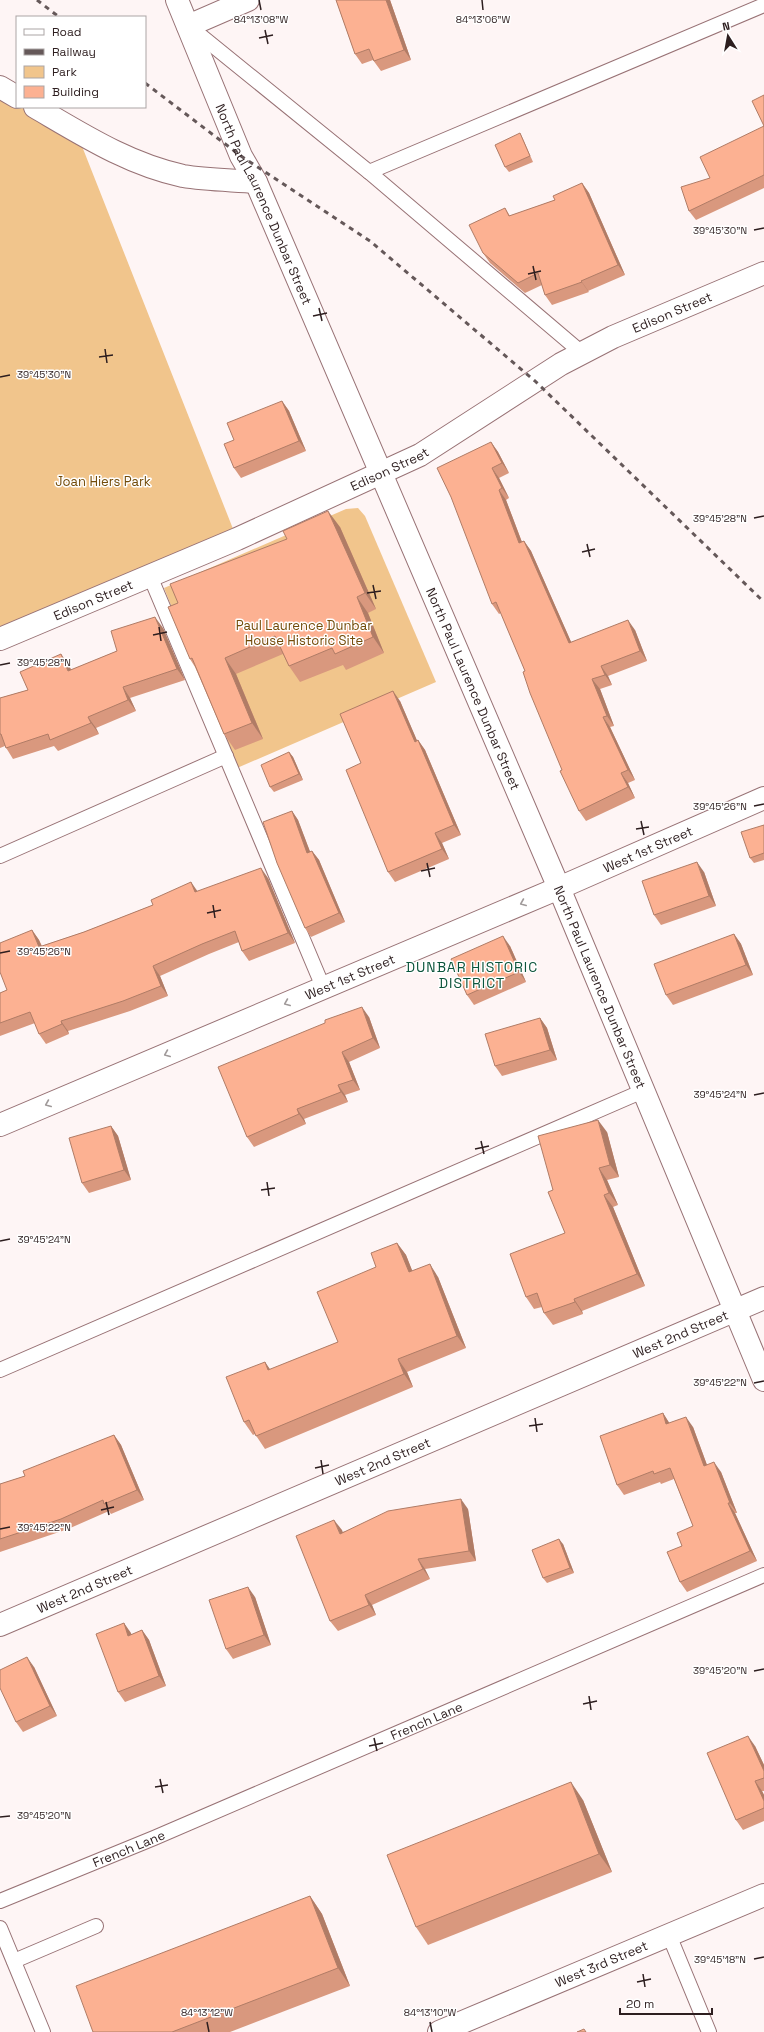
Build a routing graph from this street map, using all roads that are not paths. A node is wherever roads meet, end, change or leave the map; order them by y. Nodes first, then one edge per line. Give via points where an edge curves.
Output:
1 (177, 0) edge
2 (248, 0) edge
3 (764, 5) edge
4 (188, 26) junction
5 (0, 87) edge
6 (16, 96) edge
7 (37, 108) edge
8 (369, 172) junction
9 (256, 182) junction
10 (764, 273) edge
11 (582, 353) junction
12 (381, 473) junction
13 (150, 576) junction
14 (0, 639) edge
15 (226, 756) junction
16 (764, 798) edge
17 (0, 856) edge
18 (558, 888) junction
19 (323, 987) junction
20 (643, 1091) junction
21 (0, 1125) edge
22 (764, 1298) edge
23 (734, 1310) junction
24 (0, 1370) edge
25 (764, 1380) edge
26 (764, 1575) edge
27 (0, 1625) edge
28 (764, 1895) edge
29 (0, 1901) edge
30 (96, 1926) dead end
31 (0, 1928) edge
32 (669, 1935) junction
33 (14, 1961) junction
34 (43, 2032) edge
35 (439, 2032) edge
36 (709, 2032) edge

1 - 4 street, North Paul Laurence Dunbar Street
2 - 4 street
3 - 8 lane
4 - 8 lane
4 - 9 street, North Paul Laurence Dunbar Street via 241,156
5 - 6 street
7 - 9 street via 112,152 147,167 184,176
8 - 11 lane
9 - 12 street, North Paul Laurence Dunbar Street
10 - 11 street, Edison Street via 613,337
11 - 12 street, Edison Street via 420,455
12 - 13 street, Edison Street
12 - 18 street, North Paul Laurence Dunbar Street
13 - 14 street, Edison Street
13 - 15 lane
15 - 17 lane
15 - 19 lane
16 - 18 street, West 1st Street
18 -> 19 street, West 1st Street
18 - 20 street, North Paul Laurence Dunbar Street
19 -> 21 street, West 1st Street
20 - 23 street, North Paul Laurence Dunbar Street
20 - 24 lane
22 - 23 street, West 2nd Street
23 - 25 street, North Paul Laurence Dunbar Street
23 - 27 street, West 2nd Street
26 - 29 lane, French Lane via 154,1838
28 - 32 street, West 3rd Street
30 - 33 lane
31 - 33 lane
32 - 35 street, West 3rd Street
32 - 36 lane
33 - 34 lane

